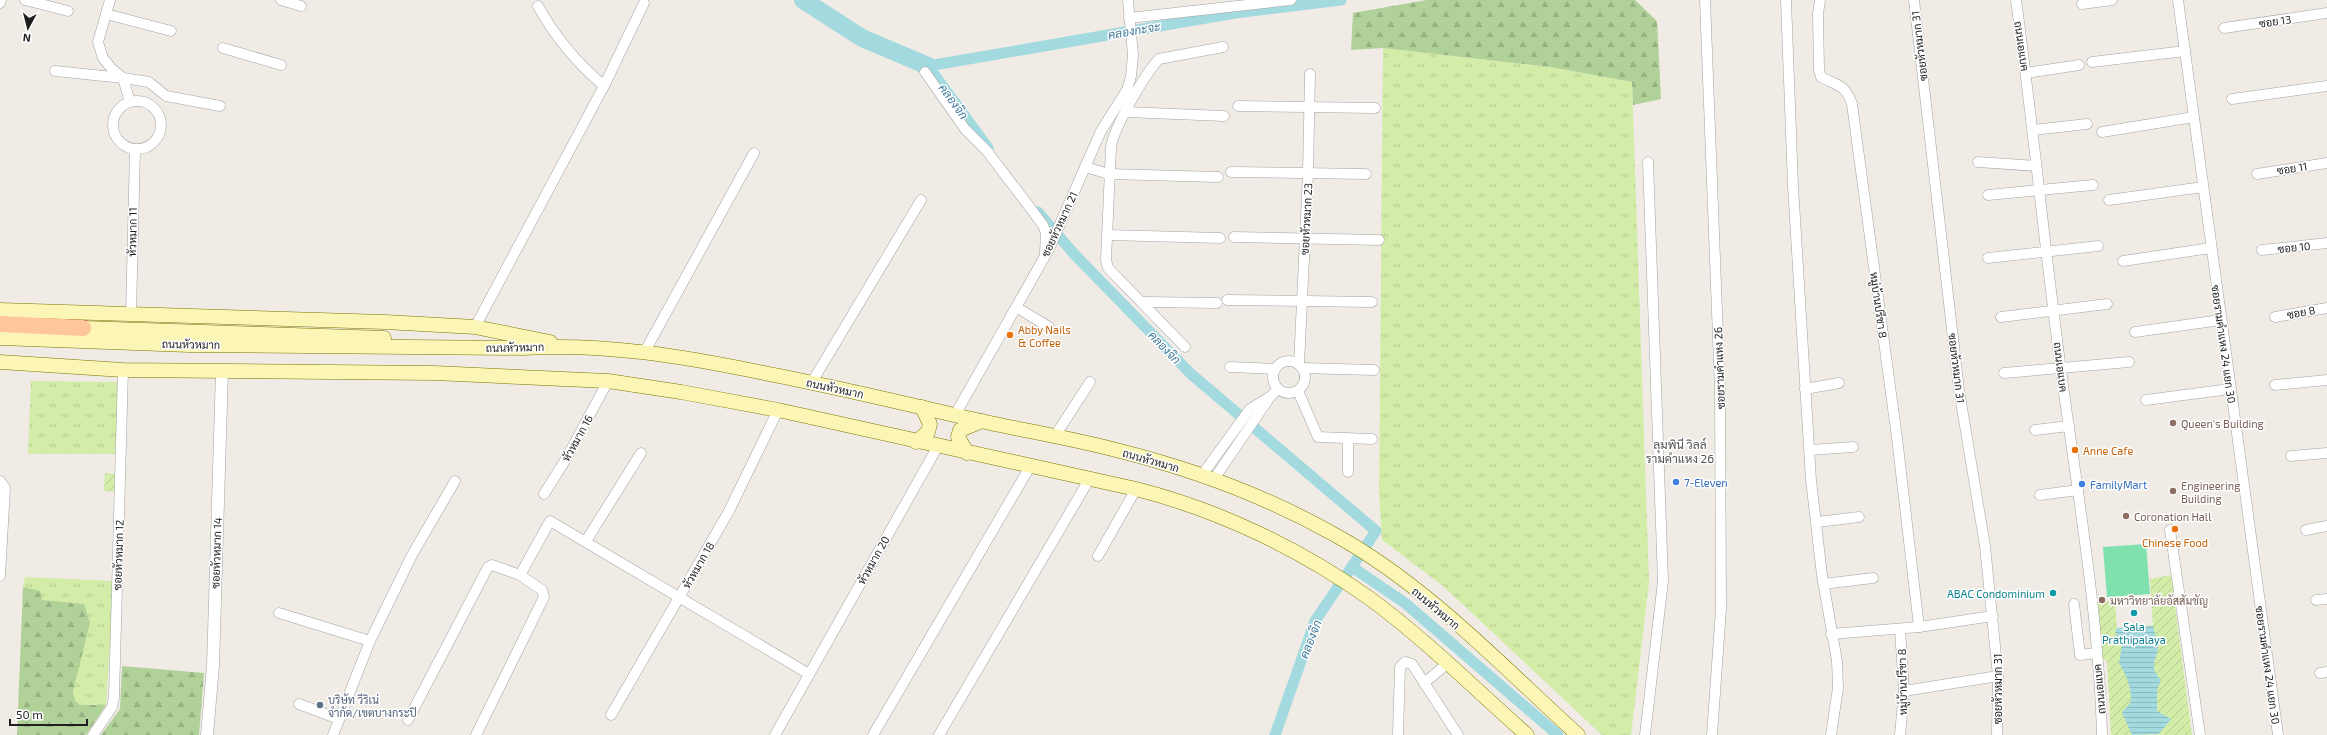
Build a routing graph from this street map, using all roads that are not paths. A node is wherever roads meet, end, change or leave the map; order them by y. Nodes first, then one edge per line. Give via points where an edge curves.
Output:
1 (1, 0) edge
2 (25, 0) edge
3 (110, 0) edge
4 (282, 0) edge
5 (1128, 0) edge
6 (1291, 0) edge
7 (1705, 0) edge
8 (1786, 0) edge
9 (1820, 0) edge
10 (1914, 0) edge
11 (2016, 0) edge
12 (2112, 0) edge
13 (2178, 0) edge
14 (0, 3) edge
15 (644, 3) dead end
16 (2082, 4) dead end
17 (301, 6) dead end
18 (538, 6) dead end
19 (68, 11) dead end
20 (2327, 13) edge
21 (106, 14) junction
22 (1130, 21) junction
23 (2224, 28) dead end
24 (171, 31) dead end
25 (1223, 47) dead end
26 (223, 48) dead end
27 (2185, 51) junction
28 (2092, 62) dead end
29 (282, 65) dead end
30 (2079, 65) dead end
31 (55, 71) dead end
32 (925, 72) dead end
33 (2026, 73) junction
34 (1310, 74) dead end
35 (123, 78) junction
36 (604, 86) junction
37 (2327, 86) edge
38 (2232, 99) dead end
39 (130, 102) junction
40 (220, 106) dead end
41 (1238, 106) dead end
42 (1308, 107) junction
43 (1375, 108) dead end
44 (1126, 112) junction
45 (1224, 116) dead end
46 (2194, 117) junction
47 (2087, 124) dead end
48 (2033, 130) junction
49 (2102, 132) dead end
50 (135, 150) junction
51 (754, 153) dead end
52 (1648, 162) dead end
53 (1978, 162) dead end
54 (2327, 163) edge
55 (1085, 166) junction
56 (2036, 166) junction
57 (1231, 172) dead end
58 (1308, 173) junction
59 (1109, 174) junction
60 (1366, 174) dead end
61 (2257, 174) dead end
62 (1218, 177) dead end
63 (2093, 185) dead end
64 (2203, 187) junction
65 (2038, 192) junction
66 (1988, 195) dead end
67 (921, 200) dead end
68 (2109, 200) dead end
69 (1108, 236) junction
70 (1234, 237) dead end
71 (1220, 238) dead end
72 (1304, 238) junction
73 (1378, 240) dead end
74 (2327, 243) edge
75 (2098, 246) dead end
76 (2211, 248) junction
77 (2262, 250) dead end
78 (1047, 252) junction
79 (2046, 252) junction
80 (1988, 258) dead end
81 (2123, 261) dead end
82 (1144, 302) junction
83 (1301, 302) junction
84 (1372, 302) dead end
85 (2107, 304) dead end
86 (1016, 307) junction
87 (2327, 308) edge
88 (0, 310) edge
89 (2054, 311) junction
90 (131, 314) junction
91 (2001, 317) dead end
92 (2275, 317) dead end
93 (2221, 320) junction
94 (0, 324) edge
95 (1049, 326) dead end
96 (474, 327) junction
97 (83, 328) joint
98 (2135, 332) dead end
99 (0, 338) edge
100 (566, 345) junction
101 (442, 347) junction
102 (1185, 347) dead end
103 (644, 353) junction
104 (0, 362) edge
105 (2129, 362) dead end
106 (1230, 367) dead end
107 (1300, 367) junction
108 (2061, 368) junction
109 (1275, 369) junction
110 (124, 370) junction
111 (1374, 370) dead end
112 (222, 371) junction
113 (2004, 373) dead end
114 (2327, 380) edge
115 (608, 381) junction
116 (812, 382) junction
117 (1090, 382) dead end
118 (1839, 383) dead end
119 (2275, 385) dead end
120 (1278, 389) junction
121 (1805, 389) junction
122 (2230, 389) junction
123 (1298, 391) junction
124 (1270, 397) junction
125 (2146, 400) dead end
126 (922, 407) junction
127 (778, 410) junction
128 (955, 415) junction
129 (982, 421) junction
130 (2069, 426) junction
131 (2035, 430) dead end
132 (1055, 436) junction
133 (1348, 439) junction
134 (1372, 439) dead end
135 (916, 442) junction
136 (938, 446) junction
137 (1853, 447) dead end
138 (1810, 450) junction
139 (966, 452) junction
140 (641, 453) dead end
141 (2327, 453) edge
142 (2291, 456) dead end
143 (1031, 465) junction
144 (1348, 472) dead end
145 (1208, 477) junction
146 (1090, 478) junction
147 (455, 480) dead end
148 (0, 481) edge
149 (1136, 489) junction
150 (2078, 490) junction
151 (544, 494) dead end
152 (2040, 496) dead end
153 (1859, 517) dead end
154 (1817, 522) junction
155 (2327, 526) edge
156 (2170, 530) dead end
157 (2306, 530) dead end
158 (586, 541) junction
159 (1098, 556) dead end
160 (520, 575) junction
161 (0, 576) edge
162 (1872, 578) dead end
163 (1823, 584) junction
164 (679, 597) junction
165 (2327, 599) edge
166 (2316, 600) dead end
167 (2074, 604) dead end
168 (279, 613) dead end
169 (1993, 616) junction
170 (1919, 627) junction
171 (1900, 629) junction
172 (1831, 634) junction
173 (370, 641) junction
174 (2096, 653) junction
175 (1447, 664) junction
176 (809, 674) junction
177 (1998, 676) junction
178 (1424, 683) junction
179 (1904, 691) junction
180 (299, 704) dead end
181 (611, 715) dead end
182 (339, 719) junction
183 (408, 720) dead end
184 (93, 735) edge
185 (207, 735) edge
186 (333, 735) edge
187 (476, 735) edge
188 (774, 735) edge
189 (873, 735) edge
190 (939, 735) edge
191 (1398, 735) edge
192 (1458, 735) edge
193 (1527, 735) edge
194 (1578, 735) edge
195 (1645, 735) edge
196 (1712, 735) edge
197 (1831, 735) edge
198 (1900, 735) edge
199 (1997, 735) edge
200 (2102, 735) edge
201 (2200, 735) edge
202 (2278, 735) edge

1 - 14 street
2 - 19 street
3 - 21 street
4 - 17 street
5 - 22 street, ซอยหัวหมาก 21
6 - 22 street
7 - 196 street, ซอยรามคำแหง 26 via 1720,389 1721,609
8 - 121 street via 1793,186
9 - 170 street, หมู่บ้านปรีชา 8 via 1818,14 1821,77 1843,87 1849,93 1852,104 1897,438
10 - 169 street, ซอยหัวหมาก 31 via 1960,390 1985,546
11 - 33 street, ถนนเอแบค
12 - 16 street
13 - 27 street, ซอยรามคำแหง 24 แยก 30
15 - 36 street
18 - 36 street via 548,24 578,62
20 - 23 street, ซอย 13
21 - 24 street
21 - 35 street via 98,42 103,58
22 - 55 street, ซอยหัวหมาก 21 via 1133,55 1127,90 1101,131
25 - 44 street via 1159,59
26 - 29 street
27 - 28 street
27 - 46 street, ซอยรามคำแหง 24 แยก 30
30 - 33 street
31 - 35 street
32 - 78 street via 965,129 987,151 1045,228
33 - 48 street, ถนนเอแบค
34 - 42 street, ซอยหัวหมาก 23
35 - 39 street
35 - 40 street via 149,82 166,96
36 - 96 street
37 - 38 street
39 - 50 street via 117,113 113,128 121,143
39 - 50 street via 146,102 152,106 158,112 162,126 156,141 143,149
41 - 42 street
42 - 43 street
42 - 58 street, ซอยหัวหมาก 23
44 - 45 street
44 - 59 street via 1112,139
46 - 49 street
46 - 64 street, ซอยรามคำแหง 24 แยก 30
47 - 48 street
48 - 56 street, ถนนเอแบค
50 - 90 street, หัวหมาก 11
51 - 103 street
52 - 195 street via 1663,581
53 - 56 street
54 - 61 street, ซอย 11
55 - 59 street
55 - 78 street, ซอยหัวหมาก 21
56 - 65 street, ถนนเอแบค
57 - 58 street
58 - 60 street
58 - 72 street, ซอยหัวหมาก 23
59 - 62 street
59 - 69 street
63 - 65 street
64 - 68 street
64 - 76 street, ซอยรามคำแหง 24 แยก 30
65 - 66 street
65 - 79 street, ถนนเอแบค
67 - 116 street
69 - 71 street
69 - 82 street via 1108,268
70 - 72 street
72 - 73 street
72 - 83 street, ซอยหัวหมาก 23
74 - 77 street, ซอย 10
75 - 79 street
76 - 81 street
76 - 93 street, ซอยรามคำแหง 24 แยก 30
78 - 86 street, ซอยหัวหมาก 21
79 - 80 street
79 - 89 street, ถนนเอแบค
82 - 83 street
82 - 102 street
83 - 84 street
83 - 107 street, ซอยหัวหมาก 23
85 - 89 street
86 - 95 street
86 - 128 street, ซอยหัวหมาก 21
87 - 92 street, ซอย 8
88 - 90 main road
89 - 91 street
89 - 108 street, ถนนเอแบค
90 - 96 main road
93 - 98 street
93 - 122 street, ซอยรามคำแหง 24 แยก 30
94 - 97 main road
96 - 100 main road
97 - 101 main road via 362,336 414,341
99 - 101 main road, ถนนหัวหมาก via 189,345
100 - 101 main road, ถนนหัวหมาก via 523,348
100 - 103 main road, ถนนหัวหมาก
103 - 116 main road, ถนนหัวหมาก via 702,360
104 - 110 main road
105 - 108 street
106 - 109 street
107 - 109 street via 1289,361 1283,362
107 - 111 street
107 - 123 street, ซอยหัวหมาก 23 via 1304,383
108 - 113 street
108 - 130 street, ถนนเอแบค
109 - 120 street via 1273,380
110 - 112 main road
110 - 184 street, ซอยหัวหมาก 12 via 114,697 112,707
112 - 115 main road via 492,374
112 - 185 street, ซอยหัวหมาก 14 via 213,666
114 - 119 street
115 - 127 main road
115 - 151 street, หัวหมาก 16
116 - 126 main road, ถนนหัวหมาก
117 - 132 street
118 - 121 street
120 - 123 street via 1288,393
120 - 124 street
121 - 138 street
122 - 125 street
122 - 202 street, ซอยรามคำแหง 24 แยก 30
123 - 133 street via 1318,437
124 - 145 street via 1235,448
124 - 145 street via 1250,409 1225,442
126 - 128 main road, ถนนหัวหมาก
126 - 135 main road via 930,424 928,432
127 - 135 main road
127 - 164 street, หัวหมาก 18 via 729,511
128 - 129 main road, ถนนหัวหมาก
129 - 132 main road, ถนนหัวหมาก
129 - 139 main road via 960,430 958,437
130 - 131 street
130 - 150 street, ถนนเอแบค
132 - 145 main road, ถนนหัวหมาก via 1118,450
133 - 134 street
133 - 144 street
135 - 136 main road
136 - 139 main road
136 - 176 street, หัวหมาก 20
137 - 138 street
138 - 154 street
139 - 143 main road
140 - 158 street
141 - 142 street
143 - 146 main road
143 - 189 street
145 - 194 main road, ถนนหัวหมาก via 1300,516 1340,537 1401,579 1437,607
146 - 149 main road
146 - 190 street
147 - 173 street via 412,555
148 - 161 street via 5,488
149 - 159 street
149 - 175 main road via 1223,518 1322,567 1385,611
150 - 152 street
150 - 174 street, ถนนเอแบค
153 - 154 street
154 - 163 street
155 - 157 street
156 - 201 street
158 - 160 street via 550,521
158 - 164 street
160 - 183 street via 492,565 488,567
160 - 187 street via 542,590 544,597
162 - 163 street
163 - 172 street
164 - 176 street
164 - 181 street, หัวหมาก 18
165 - 166 street
167 - 174 street via 2080,655
168 - 173 street
169 - 170 street
169 - 177 street, ซอยหัวหมาก 31
170 - 171 street
171 - 172 street
171 - 179 street, หมู่บ้านปรีชา 8
172 - 197 street via 1837,661 1838,688
173 - 182 street
174 - 200 street, ถนนเอแบค
175 - 178 street
175 - 193 main road
176 - 188 street, หัวหมาก 20
177 - 179 street
177 - 199 street, ซอยหัวหมาก 31
178 - 191 street via 1412,664 1402,663
178 - 192 street
179 - 198 street, หมู่บ้านปรีชา 8
180 - 182 street
182 - 186 street

